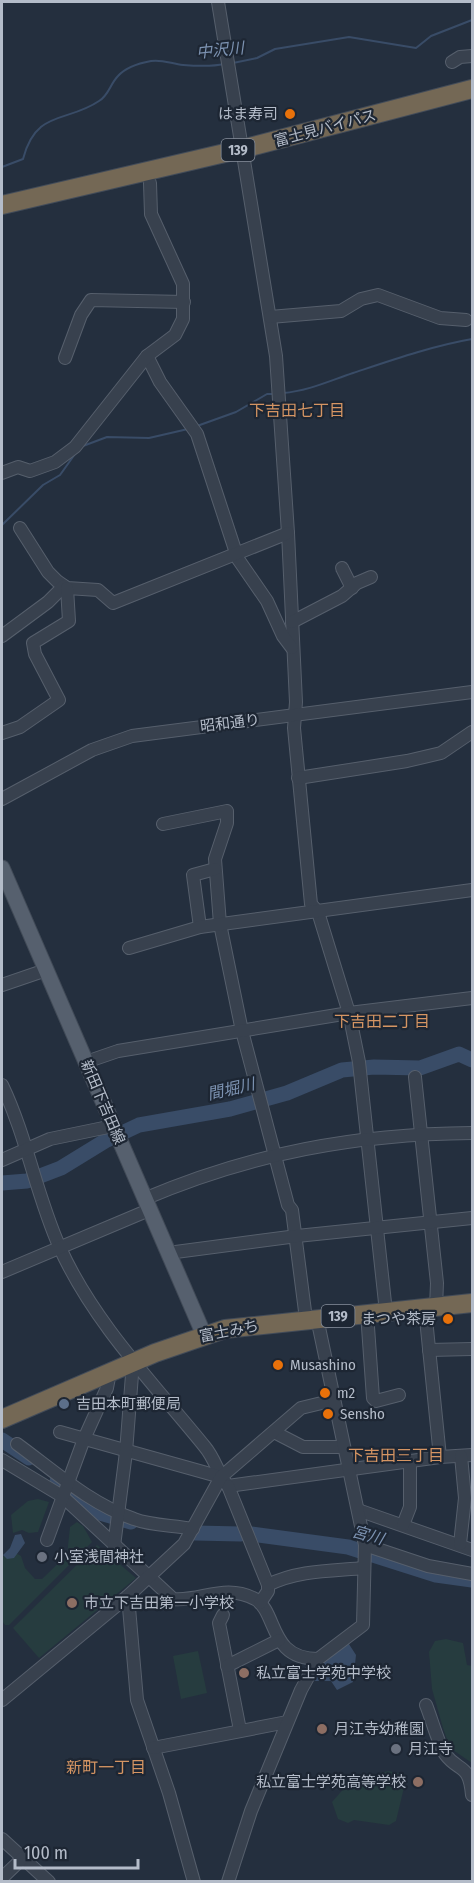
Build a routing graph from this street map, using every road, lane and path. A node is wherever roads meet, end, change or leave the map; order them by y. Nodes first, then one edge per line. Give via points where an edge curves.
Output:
1 (218, 2) edge
2 (472, 56) edge
3 (452, 62) dead end
4 (472, 89) edge
5 (472, 100) edge
6 (243, 155) junction
7 (150, 183) junction
8 (2, 205) edge
9 (2, 216) edge
10 (184, 302) junction
11 (270, 317) junction
12 (466, 320) dead end
13 (147, 356) junction
14 (65, 358) dead end
15 (2, 473) edge
16 (20, 528) dead end
17 (288, 533) junction
18 (236, 554) junction
19 (342, 568) dead end
20 (371, 577) dead end
21 (66, 587) junction
22 (352, 588) junction
23 (292, 622) junction
24 (2, 636) edge
25 (292, 648) junction
26 (472, 692) edge
27 (294, 715) junction
28 (472, 732) edge
29 (2, 733) edge
30 (298, 778) junction
31 (2, 799) edge
32 (163, 824) dead end
33 (2, 868) edge
34 (215, 869) junction
35 (472, 890) edge
36 (318, 912) junction
37 (220, 924) junction
38 (200, 927) junction
39 (129, 948) dead end
40 (46, 970) junction
41 (2, 985) edge
42 (472, 998) edge
43 (349, 1013) junction
44 (242, 1031) junction
45 (86, 1062) junction
46 (415, 1077) dead end
47 (2, 1085) edge
48 (115, 1132) junction
49 (472, 1133) edge
50 (422, 1136) junction
51 (367, 1137) junction
52 (27, 1147) junction
53 (276, 1153) junction
54 (2, 1160) edge
55 (147, 1204) junction
56 (472, 1218) edge
57 (430, 1224) junction
58 (379, 1228) junction
59 (297, 1236) junction
60 (60, 1247) junction
61 (168, 1252) junction
62 (2, 1272) edge
63 (472, 1303) edge
64 (431, 1308) junction
65 (386, 1312) junction
66 (367, 1313) junction
67 (311, 1318) junction
68 (204, 1335) junction
69 (472, 1349) edge
70 (429, 1350) junction
71 (133, 1362) junction
72 (111, 1372) junction
73 (399, 1395) dead end
74 (334, 1400) junction
75 (2, 1419) edge
76 (60, 1432) dead end
77 (274, 1432) junction
78 (84, 1439) junction
79 (18, 1444) dead end
80 (343, 1447) junction
81 (126, 1452) junction
82 (467, 1456) edge
83 (440, 1457) junction
84 (2, 1460) edge
85 (410, 1461) junction
86 (348, 1470) junction
87 (68, 1481) junction
88 (224, 1481) junction
89 (62, 1496) junction
90 (357, 1510) junction
91 (118, 1513) junction
92 (403, 1525) junction
93 (193, 1529) junction
94 (47, 1540) dead end
95 (460, 1544) junction
96 (114, 1546) junction
97 (472, 1550) edge
98 (365, 1555) junction
99 (472, 1574) edge
100 (148, 1578) junction
101 (268, 1585) junction
102 (128, 1596) junction
103 (260, 1604) junction
104 (222, 1615) dead end
105 (279, 1640) junction
106 (318, 1659) junction
107 (227, 1666) junction
108 (2, 1700) edge
109 (426, 1705) dead end
110 (287, 1722) junction
111 (240, 1730) junction
112 (153, 1748) junction
113 (472, 1795) edge
114 (2, 1839) edge
115 (23, 1858) junction
116 (2, 1878) edge
117 (41, 1879) edge
118 (194, 1881) edge
119 (228, 1881) edge

1 - 6 street
2 - 3 street
4 - 6 highway, 富士見バイパス / 139
5 - 6 highway, 富士見バイパス / 139
6 - 7 highway, 富士見バイパス / 139
6 - 8 highway, 富士見バイパス / 139
6 - 11 street
7 - 9 highway, 富士見バイパス / 139
7 - 10 street via 151,214 183,284
10 - 13 street via 183,319 175,335
10 - 14 street via 91,300
11 - 12 street via 341,311 361,299 378,295 440,318
11 - 17 street
13 - 15 street via 75,447 56,462 30,471 18,467
13 - 18 street via 160,382 197,434
16 - 21 street via 48,572
17 - 18 street
17 - 23 street
18 - 21 street via 113,603 98,590
18 - 25 street
19 - 22 street
20 - 22 street
21 - 24 street
21 - 29 street via 69,621 33,643 59,700 20,727
22 - 23 street
23 - 25 street
25 - 27 street
26 - 27 street, 昭和通り
27 - 30 street
27 - 31 street, 昭和通り via 132,736 92,750
28 - 30 street via 441,753
30 - 36 street via 311,904
32 - 34 street via 227,811
33 - 40 main road, 新田下吉田線
34 - 37 street
34 - 38 street via 194,875
35 - 36 street
36 - 37 street
36 - 43 street
37 - 38 street
37 - 44 street
38 - 39 street
40 - 41 street
40 - 45 main road, 新田下吉田線
42 - 43 street
43 - 44 street
43 - 51 street via 360,1067
44 - 45 street via 118,1051
44 - 53 street
45 - 48 main road, 新田下吉田線
46 - 50 street
47 - 52 street
48 - 52 street
48 - 55 main road, 新田下吉田線
49 - 50 street
50 - 51 street
50 - 57 street
51 - 53 street
51 - 58 street
52 - 54 street
52 - 60 street
53 - 55 street via 217,1170
53 - 59 street
55 - 60 street
55 - 61 main road, 新田下吉田線
56 - 57 street
57 - 58 street
57 - 64 street via 437,1282
58 - 59 street
58 - 65 street
59 - 61 street
59 - 67 street
60 - 62 street
60 - 71 street
61 - 68 main road, 新田下吉田線
63 - 64 highway, 富士みち / 139
64 - 65 highway, 富士みち / 139
64 - 70 street
65 - 66 highway, 富士みち / 139
66 - 67 highway, 富士みち / 139
66 - 73 street via 374,1398 376,1401
67 - 68 highway, 富士みち / 139
67 - 74 street
68 - 71 highway, 富士みち / 139
69 - 70 street
70 - 83 street
71 - 72 highway, 富士みち / 139
71 - 81 street
71 - 88 street via 209,1452
72 - 75 highway, 富士みち / 139
72 - 78 street
74 - 77 street via 301,1408
74 - 80 street
76 - 78 street
77 - 80 street via 303,1447
77 - 88 street
78 - 81 street
78 - 87 street
79 - 87 street
80 - 86 street
81 - 88 street
81 - 91 street
82 - 83 street
82 - 95 street
83 - 85 street
84 - 89 street
85 - 86 street
85 - 92 street via 411,1498
86 - 88 street
86 - 90 street
87 - 89 street
87 - 91 street
88 - 93 street
88 - 101 street
89 - 94 street
89 - 96 street
90 - 92 street
90 - 98 street
91 - 93 street via 136,1520
91 - 96 street
92 - 95 street
93 - 100 street via 184,1544
95 - 97 street
96 - 100 street
98 - 99 street
98 - 101 street
98 - 106 street via 363,1625
100 - 102 street
100 - 103 street via 173,1599 213,1592 243,1595
101 - 103 street
102 - 108 street
102 - 112 street via 137,1700
103 - 105 street
104 - 107 street via 219,1623
105 - 106 street via 297,1654
105 - 107 street
106 - 110 street
107 - 111 street
109 - 113 street via 443,1753 464,1768 472,1783
110 - 111 street
110 - 119 street
111 - 112 street
112 - 118 street
114 - 115 street
115 - 116 street
115 - 117 street

